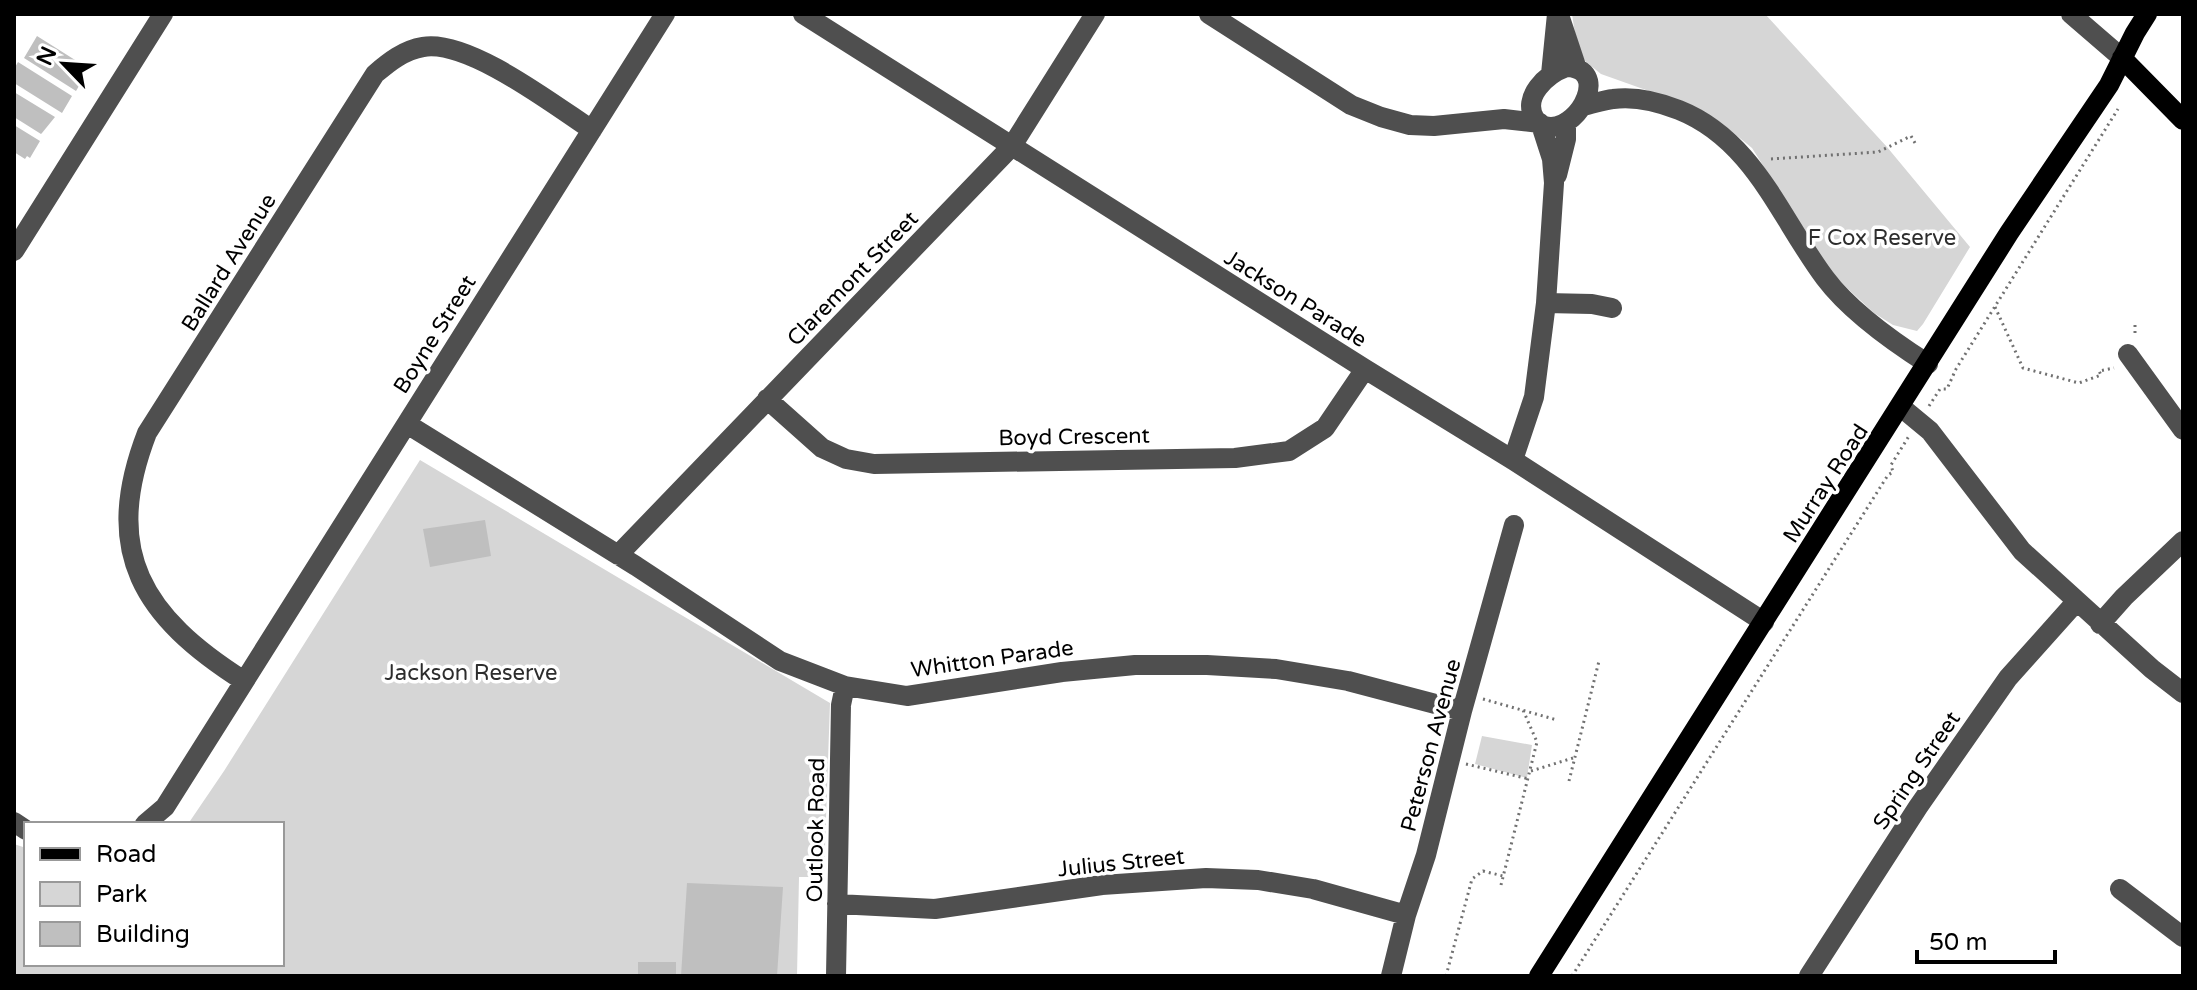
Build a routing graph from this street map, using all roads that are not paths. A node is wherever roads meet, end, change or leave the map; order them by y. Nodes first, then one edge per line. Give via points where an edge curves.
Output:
1 (163, 14) edge
2 (665, 14) edge
3 (803, 14) edge
4 (1095, 14) edge
5 (1209, 14) edge
6 (1558, 14) edge
7 (2071, 14) edge
8 (2147, 14) edge
9 (2122, 58) junction
10 (1581, 73) junction
11 (1551, 74) junction
12 (1534, 94) junction
13 (1649, 100) junction
14 (1583, 106) junction
15 (1478, 120) junction
16 (2183, 120) edge
17 (1566, 122) junction
18 (1540, 124) junction
19 (592, 130) junction
20 (1012, 146) junction
21 (1554, 183) junction
22 (14, 251) edge
23 (1546, 303) junction
24 (1612, 308) dead end
25 (2128, 354) road end
26 (1928, 364) junction
27 (1365, 369) junction
28 (767, 399) junction
29 (1901, 407) junction
30 (407, 424) junction
31 (2183, 430) edge
32 (1513, 460) junction
33 (1514, 525) dead end
34 (2183, 541) edge
35 (618, 555) junction
36 (2076, 602) junction
37 (1764, 622) junction
38 (2100, 624) junction
39 (244, 681) junction
40 (845, 686) junction
41 (2183, 693) edge
42 (1465, 702) junction
43 (147, 822) edge
44 (2120, 889) dead end
45 (837, 904) junction
46 (1406, 915) junction
47 (2183, 937) edge
48 (836, 976) edge
49 (1391, 976) edge
50 (1539, 976) edge
51 (1809, 976) edge

1 - 22 street
2 - 19 street, Boyne Street
3 - 20 street, Jackson Parade
4 - 20 street, Claremont Street
5 - 15 street via 1351,105 1381,117 1434,126
6 - 10 street
6 - 11 street
7 - 9 street
8 - 9 main road, Murray Road
9 - 16 main road
9 - 26 main road, Murray Road
10 - 11 street via 1566,67
10 - 13 street
10 - 14 street via 1590,91
11 - 12 street
12 - 15 street
12 - 18 street via 1531,107
13 - 14 street via 1616,98
13 - 26 street via 1704,122 1734,146 1776,199 1827,281 1861,315
14 - 17 street
15 - 18 street
17 - 18 street
17 - 21 street
18 - 21 street
19 - 30 street, Boyne Street
19 - 39 street, Ballard Avenue via 504,72 458,50 423,47 390,61 375,74 147,433 128,509 140,579 166,618
20 - 27 street, Jackson Parade
20 - 28 street, Claremont Street
21 - 23 street
23 - 24 street
23 - 32 street via 1534,397
25 - 31 street
26 - 29 main road, Murray Road
27 - 28 street, Boyd Crescent via 1325,428 1289,451 1235,458 874,464 822,448
27 - 32 street, Jackson Parade
28 - 35 street, Claremont Street
29 - 36 street via 1930,431 2022,551
29 - 37 main road, Murray Road
30 - 35 street, Whitton Parade
30 - 39 street, Boyne Street
32 - 37 street, Jackson Parade
33 - 42 street, Peterson Avenue
34 - 38 street
35 - 40 street, Whitton Parade via 780,661
36 - 38 street
36 - 51 street, Spring Street via 2008,678
37 - 50 main road, Murray Road
38 - 41 street
39 - 43 street, Boyne Street via 165,807
40 - 42 street, Whitton Parade via 907,696 1062,672 1207,665 1276,669
40 - 45 street, Outlook Road
42 - 46 street, Peterson Avenue
44 - 47 street
45 - 46 street, Julius Street via 935,909 1102,885 1206,878 1313,889
45 - 48 street, Outlook Road
46 - 49 street, Peterson Avenue

